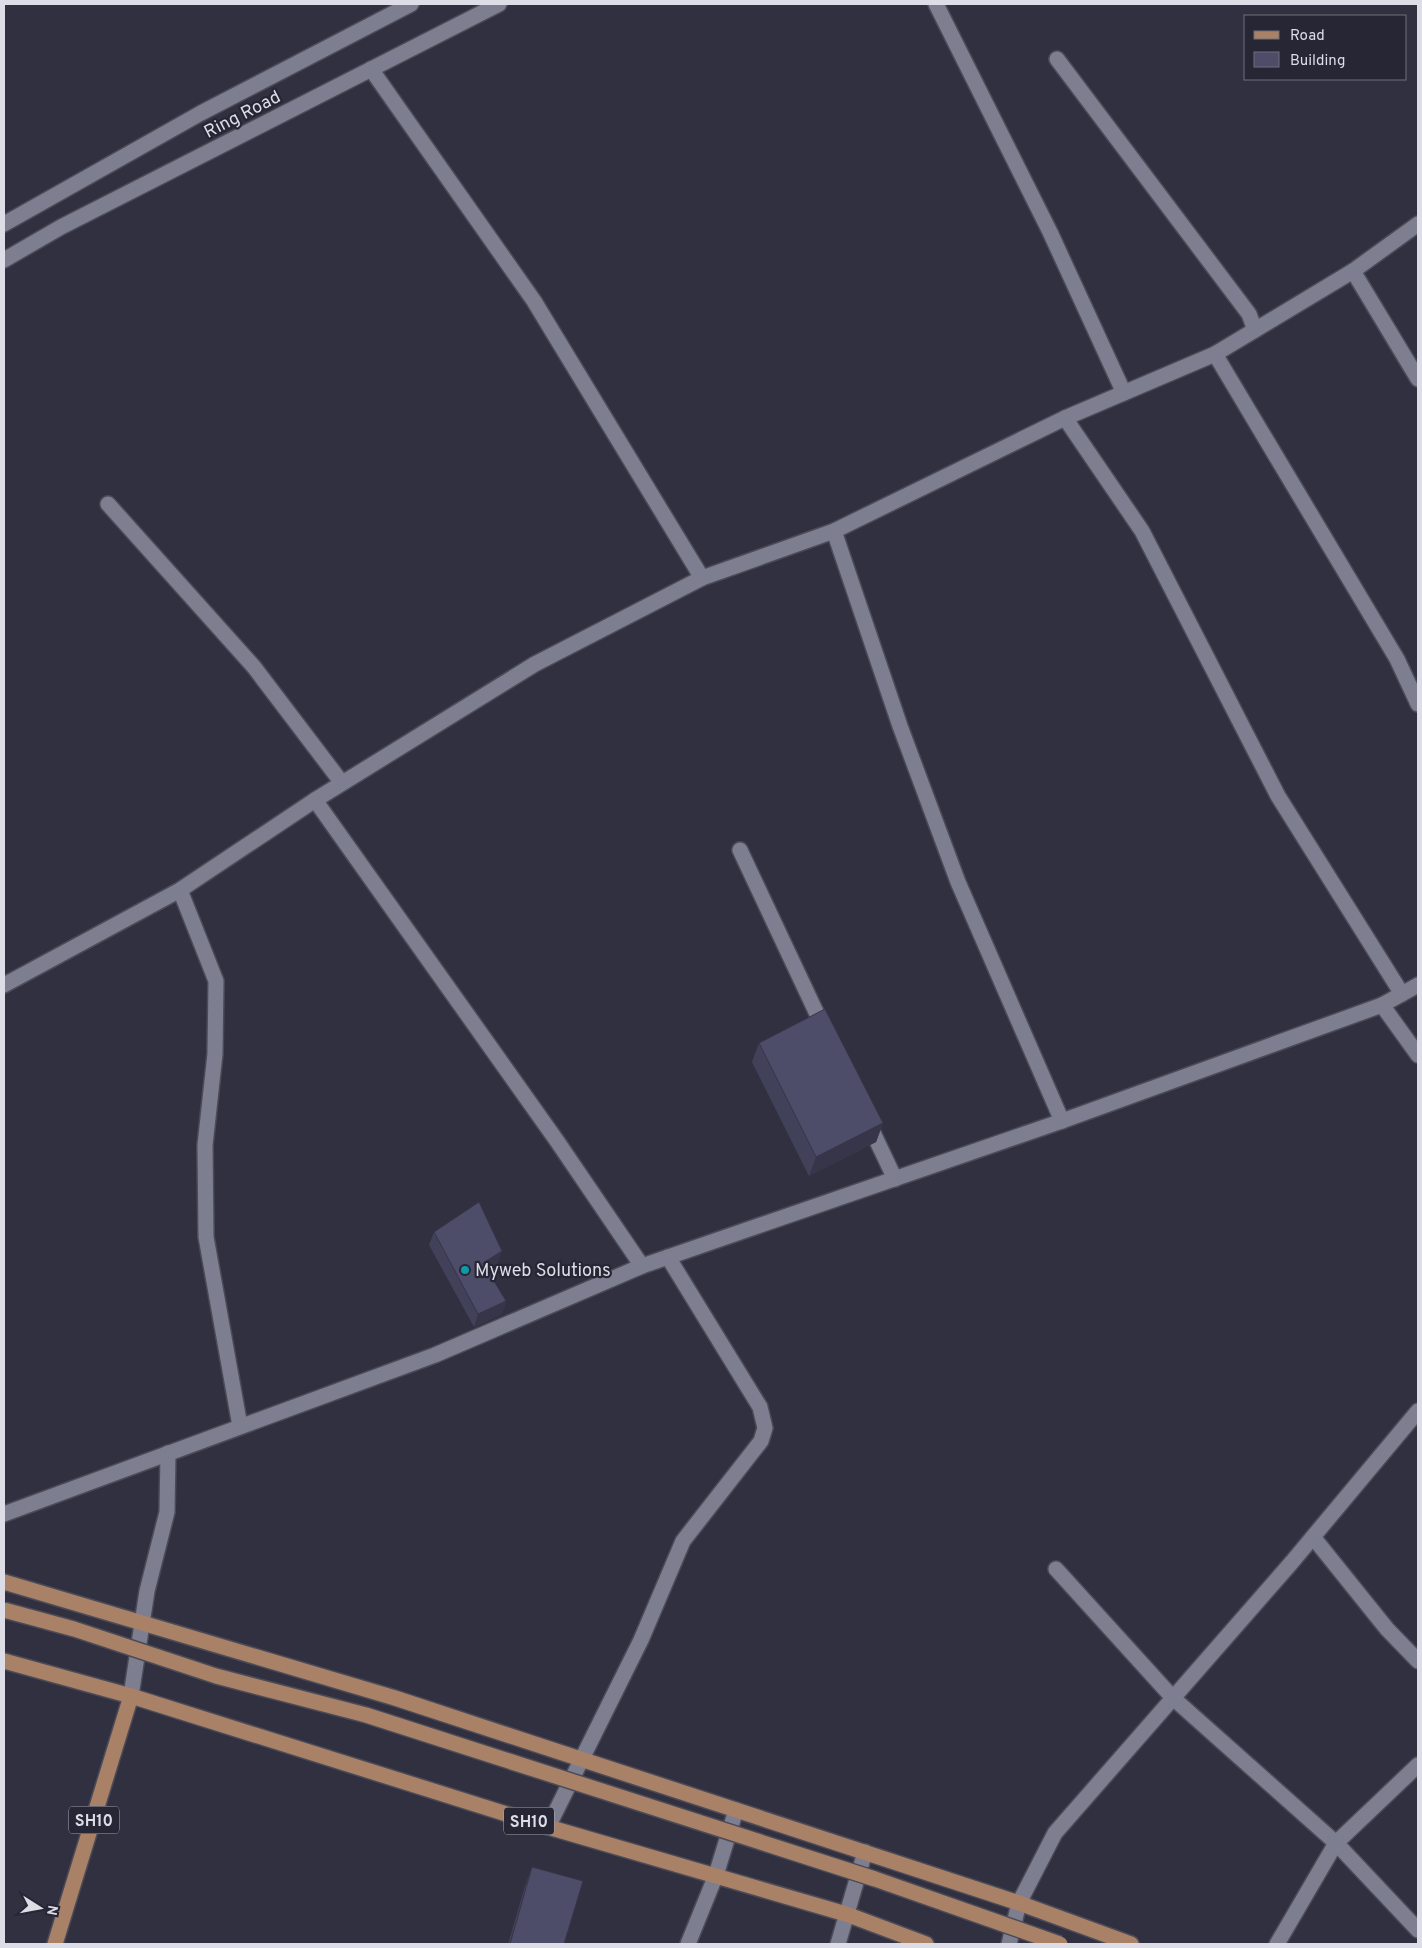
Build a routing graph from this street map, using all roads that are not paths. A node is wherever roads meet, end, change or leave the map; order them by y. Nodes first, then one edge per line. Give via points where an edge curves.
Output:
1 (411, 4) edge
2 (499, 4) edge
3 (936, 4) edge
4 (1057, 59) dead end
5 (371, 69) junction
6 (4, 224) edge
7 (1418, 224) edge
8 (4, 260) edge
9 (1353, 271) junction
10 (1255, 330) junction
11 (1215, 354) junction
12 (1418, 379) edge
13 (1124, 393) junction
14 (1065, 418) junction
15 (108, 504) dead end
16 (834, 531) junction
17 (702, 578) junction
18 (1418, 704) edge
19 (342, 783) junction
20 (315, 800) junction
21 (740, 850) dead end
22 (180, 890) junction
23 (4, 985) edge
24 (1418, 985) edge
25 (1402, 994) junction
26 (1382, 1005) junction
27 (832, 1046) edge
28 (1418, 1055) edge
29 (861, 1108) edge
30 (1062, 1121) junction
31 (895, 1179) junction
32 (668, 1257) junction
33 (642, 1266) junction
34 (1418, 1412) edge
35 (240, 1426) junction
36 (168, 1453) junction
37 (4, 1514) edge
38 (1313, 1537) junction
39 (1056, 1569) dead end
40 (4, 1582) edge
41 (4, 1610) edge
42 (142, 1622) junction
43 (4, 1661) edge
44 (1418, 1661) edge
45 (131, 1696) junction
46 (1173, 1698) junction
47 (582, 1759) junction
48 (1418, 1765) edge
49 (736, 1810) junction
50 (548, 1828) junction
51 (1336, 1843) junction
52 (865, 1852) junction
53 (716, 1875) junction
54 (1019, 1903) junction
55 (846, 1914) junction
56 (1418, 1930) edge
57 (55, 1944) edge
58 (688, 1944) edge
59 (838, 1944) edge
60 (926, 1944) edge
61 (1009, 1944) edge
62 (1060, 1944) edge
63 (1131, 1944) edge
64 (1277, 1944) edge

1 - 6 street, Ring Road via 201,113
2 - 5 street, Ring Road
3 - 13 street via 1050,232
4 - 10 street via 1249,314
5 - 8 street, Ring Road via 61,227
5 - 17 street via 534,301
7 - 9 street
9 - 10 street
9 - 12 street
10 - 11 street
11 - 13 street
11 - 18 street via 1396,659
13 - 14 street
14 - 16 street
14 - 25 street via 1142,531 1278,796
15 - 19 street via 254,667
16 - 17 street
16 - 30 street via 900,726 958,882
17 - 19 street via 535,664
19 - 20 street
20 - 22 street
20 - 33 street
21 - 27 street
22 - 23 street
22 - 35 street via 216,982 215,1054 205,1145 206,1237
24 - 25 street
25 - 26 street
26 - 28 street
26 - 30 street
29 - 31 street
30 - 31 street
31 - 32 street
32 - 33 street
32 - 47 street via 760,1407 765,1428 762,1441 683,1541 641,1640
33 - 35 street via 435,1355
34 - 38 street
35 - 36 street
36 - 37 street
36 - 42 street via 167,1512
38 - 44 street via 1387,1629
38 - 46 street
39 - 46 street
40 - 42 main road
41 - 62 main road, bridge via 74,1629 216,1676 385,1722 875,1880
42 - 45 street
42 - 47 main road via 395,1698
43 - 45 main road
45 - 50 main road, SH10
45 - 57 main road, SH10
46 - 51 street
46 - 54 street via 1055,1833
47 - 49 main road
47 - 50 street
48 - 51 street
49 - 52 main road
49 - 53 street
50 - 53 main road, SH10
51 - 56 street
51 - 64 street
52 - 54 main road
52 - 55 street
53 - 55 main road, SH10
53 - 58 street
54 - 61 street
54 - 63 main road
55 - 59 street
55 - 60 main road, SH10

